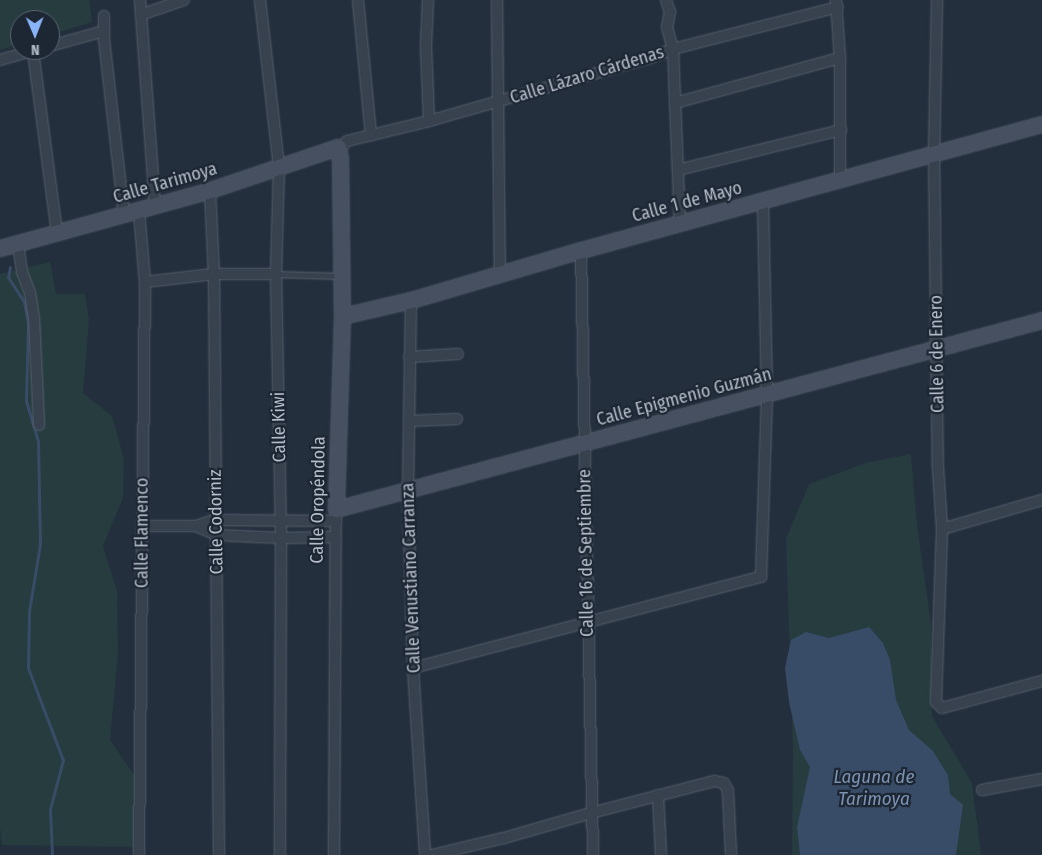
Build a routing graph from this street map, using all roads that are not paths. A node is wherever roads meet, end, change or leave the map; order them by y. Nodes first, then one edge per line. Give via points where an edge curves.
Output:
1 (140, 0) edge
2 (184, 0) edge
3 (260, 0) edge
4 (358, 0) edge
5 (428, 0) edge
6 (497, 0) edge
7 (666, 0) edge
8 (937, 0) edge
9 (837, 3) edge
10 (143, 14) junction
11 (104, 16) dead end
12 (667, 27) junction
13 (104, 30) junction
14 (60, 43) edge
15 (673, 49) junction
16 (840, 58) junction
17 (647, 59) junction
18 (36, 60) edge
19 (499, 102) junction
20 (674, 103) junction
21 (429, 121) junction
22 (1042, 124) edge
23 (840, 130) junction
24 (371, 135) junction
25 (338, 148) junction
26 (934, 153) junction
27 (280, 167) junction
28 (678, 170) junction
29 (840, 179) junction
30 (210, 190) junction
31 (763, 200) junction
32 (156, 206) junction
33 (132, 213) junction
34 (680, 223) junction
35 (57, 233) junction
36 (18, 243) junction
37 (0, 248) edge
38 (582, 250) junction
39 (214, 274) junction
40 (276, 274) junction
41 (500, 274) junction
42 (341, 276) junction
43 (145, 282) junction
44 (411, 300) junction
45 (342, 316) junction
46 (1042, 320) edge
47 (936, 350) junction
48 (458, 354) dead end
49 (409, 357) junction
50 (767, 394) junction
51 (456, 419) dead end
52 (408, 421) junction
53 (39, 425) dead end
54 (585, 443) junction
55 (408, 490) junction
56 (1042, 500) edge
57 (336, 515) junction
58 (215, 520) junction
59 (280, 520) junction
60 (142, 526) junction
61 (196, 526) junction
62 (942, 529) junction
63 (216, 535) junction
64 (335, 537) junction
65 (281, 538) junction
66 (587, 622) junction
67 (413, 668) junction
68 (1042, 681) edge
69 (1042, 779) edge
70 (982, 790) dead end
71 (658, 795) junction
72 (591, 813) junction
73 (139, 855) edge
74 (219, 855) edge
75 (280, 855) edge
76 (334, 855) edge
77 (425, 855) edge
78 (432, 855) edge
79 (592, 855) edge
80 (661, 855) edge
81 (731, 855) edge

1 - 10 street
2 - 10 street
3 - 27 street, Calle Kiwi
4 - 24 street
5 - 21 street
6 - 19 street
7 - 12 street via 670,12
8 - 26 street, Calle 6 de Enero
9 - 15 street, Calle Lázaro Cárdenas
9 - 16 street
10 - 32 street
11 - 13 street, Calle Flamenco
12 - 15 street
12 - 17 street via 664,42
13 - 14 street
13 - 33 street, Calle Flamenco
15 - 17 street, Calle Lázaro Cárdenas
15 - 20 street
16 - 20 street
16 - 23 street
17 - 19 street, Calle Lázaro Cárdenas
18 - 35 street
19 - 21 street, Calle Lázaro Cárdenas
19 - 41 street
20 - 28 street
21 - 24 street, Calle Lázaro Cárdenas
22 - 26 street, Calle 1 de Mayo
23 - 28 street
23 - 29 street
24 - 25 street, Calle Lázaro Cárdenas via 347,140
25 - 27 street, Calle Tarimoya
25 - 42 street, Calle Oropéndola
26 - 29 street, Calle 1 de Mayo
26 - 47 street, Calle 6 de Enero
27 - 30 street, Calle Tarimoya
27 - 40 street, Calle Kiwi
28 - 34 street
29 - 31 street, Calle 1 de Mayo
30 - 32 street, Calle Tarimoya
30 - 39 street, Calle Codorniz
31 - 34 street, Calle 1 de Mayo
31 - 50 street
32 - 33 street, Calle Tarimoya
33 - 35 street, Calle Tarimoya
33 - 43 street, Calle Flamenco
34 - 38 street, Calle 1 de Mayo
35 - 36 street, Calle Tarimoya
36 - 37 street, Calle Tarimoya
36 - 53 street via 34,317
38 - 41 street, Calle 1 de Mayo
38 - 54 street, Calle 16 de Septiembre
39 - 40 street
39 - 43 street
39 - 58 street, Calle Codorniz
40 - 42 lane
40 - 59 street, Calle Kiwi
41 - 44 street, Calle 1 de Mayo
42 - 45 street, Calle Oropéndola
43 - 60 street, Calle Flamenco
44 - 45 street, Calle 1 de Mayo
44 - 49 street, Calle Venustiano Carranza
45 - 57 street, Calle Oropéndola
46 - 47 street, Calle Epigmenio Guzmán
47 - 50 street, Calle Epigmenio Guzmán
47 - 62 street, Calle 6 de Enero
48 - 49 street
49 - 52 street, Calle Venustiano Carranza
50 - 54 street, Calle Epigmenio Guzmán
50 - 66 street via 759,579
51 - 52 street
52 - 55 street, Calle Venustiano Carranza
54 - 55 street, Calle Epigmenio Guzmán
54 - 66 street, Calle 16 de Septiembre
55 - 57 street, Calle Epigmenio Guzmán
55 - 67 street, Calle Venustiano Carranza
56 - 62 street
57 - 59 street
57 - 64 street, Calle Oropéndola
58 - 59 street
58 - 61 street
58 - 63 street, Calle Codorniz
59 - 65 street, Calle Kiwi
60 - 61 street
60 - 73 street, Calle Flamenco
61 - 63 street
62 - 68 street, Calle 6 de Enero via 936,702 939,707
63 - 65 street
63 - 74 street, Calle Codorniz
64 - 65 street
64 - 76 street, Calle Oropéndola
65 - 75 street, Calle Kiwi
66 - 67 street
66 - 72 street, Calle 16 de Septiembre
67 - 77 street, Calle Venustiano Carranza
69 - 70 street
71 - 72 street
71 - 80 street
71 - 81 street via 715,781 724,783 728,791
72 - 78 street
72 - 79 street, Calle 16 de Septiembre

